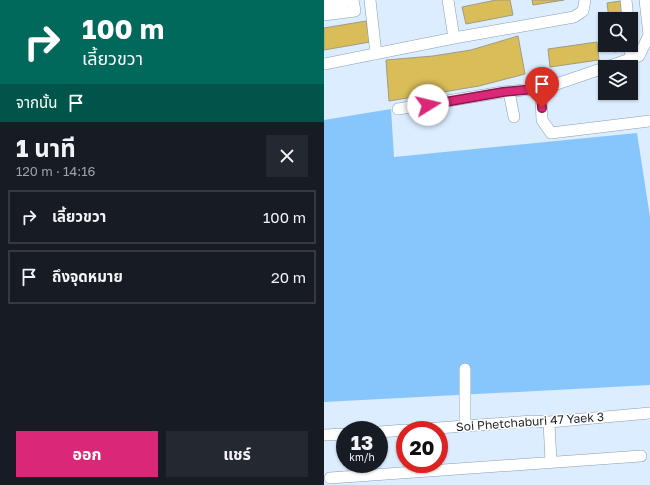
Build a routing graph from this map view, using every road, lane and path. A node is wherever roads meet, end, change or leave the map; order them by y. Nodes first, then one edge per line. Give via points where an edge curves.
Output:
1 (352, 0) edge
2 (370, 0) edge
3 (448, 0) edge
4 (585, 0) edge
5 (626, 0) edge
6 (645, 0) edge
7 (324, 4) edge
8 (627, 12) edge
9 (324, 15) edge
10 (648, 16) edge
11 (649, 35) edge
12 (454, 38) junction
13 (630, 52) edge
14 (376, 54) junction
15 (631, 59) junction
16 (324, 64) edge
17 (546, 88) junction
18 (509, 92) junction
19 (398, 110) dead end
20 (514, 117) dead end
21 (650, 121) edge
22 (465, 369) dead end
23 (650, 413) edge
24 (549, 422) junction
25 (465, 426) junction
26 (448, 427) edge
27 (336, 434) edge
28 (324, 435) edge
29 (641, 456) dead end
30 (551, 462) junction
31 (448, 467) edge
32 (396, 471) edge
33 (330, 478) dead end

1 - 7 street
1 - 9 street via 355,11
2 - 14 street
3 - 12 street
4 - 12 street via 583,11 574,17
5 - 8 street
6 - 10 street
10 - 11 street
11 - 15 street via 639,56
12 - 14 street
13 - 15 street
14 - 16 street
15 - 17 street
17 - 18 street
17 - 21 street via 541,96 542,120 551,133
18 - 19 street
18 - 20 street
22 - 25 street
23 - 24 street, Soi Phetchaburi 47 Yaek 3
24 - 25 street, Soi Phetchaburi 47 Yaek 3
24 - 30 street
25 - 26 street, Soi Phetchaburi 47 Yaek 3
27 - 28 street
29 - 30 street
30 - 31 street
32 - 33 street

